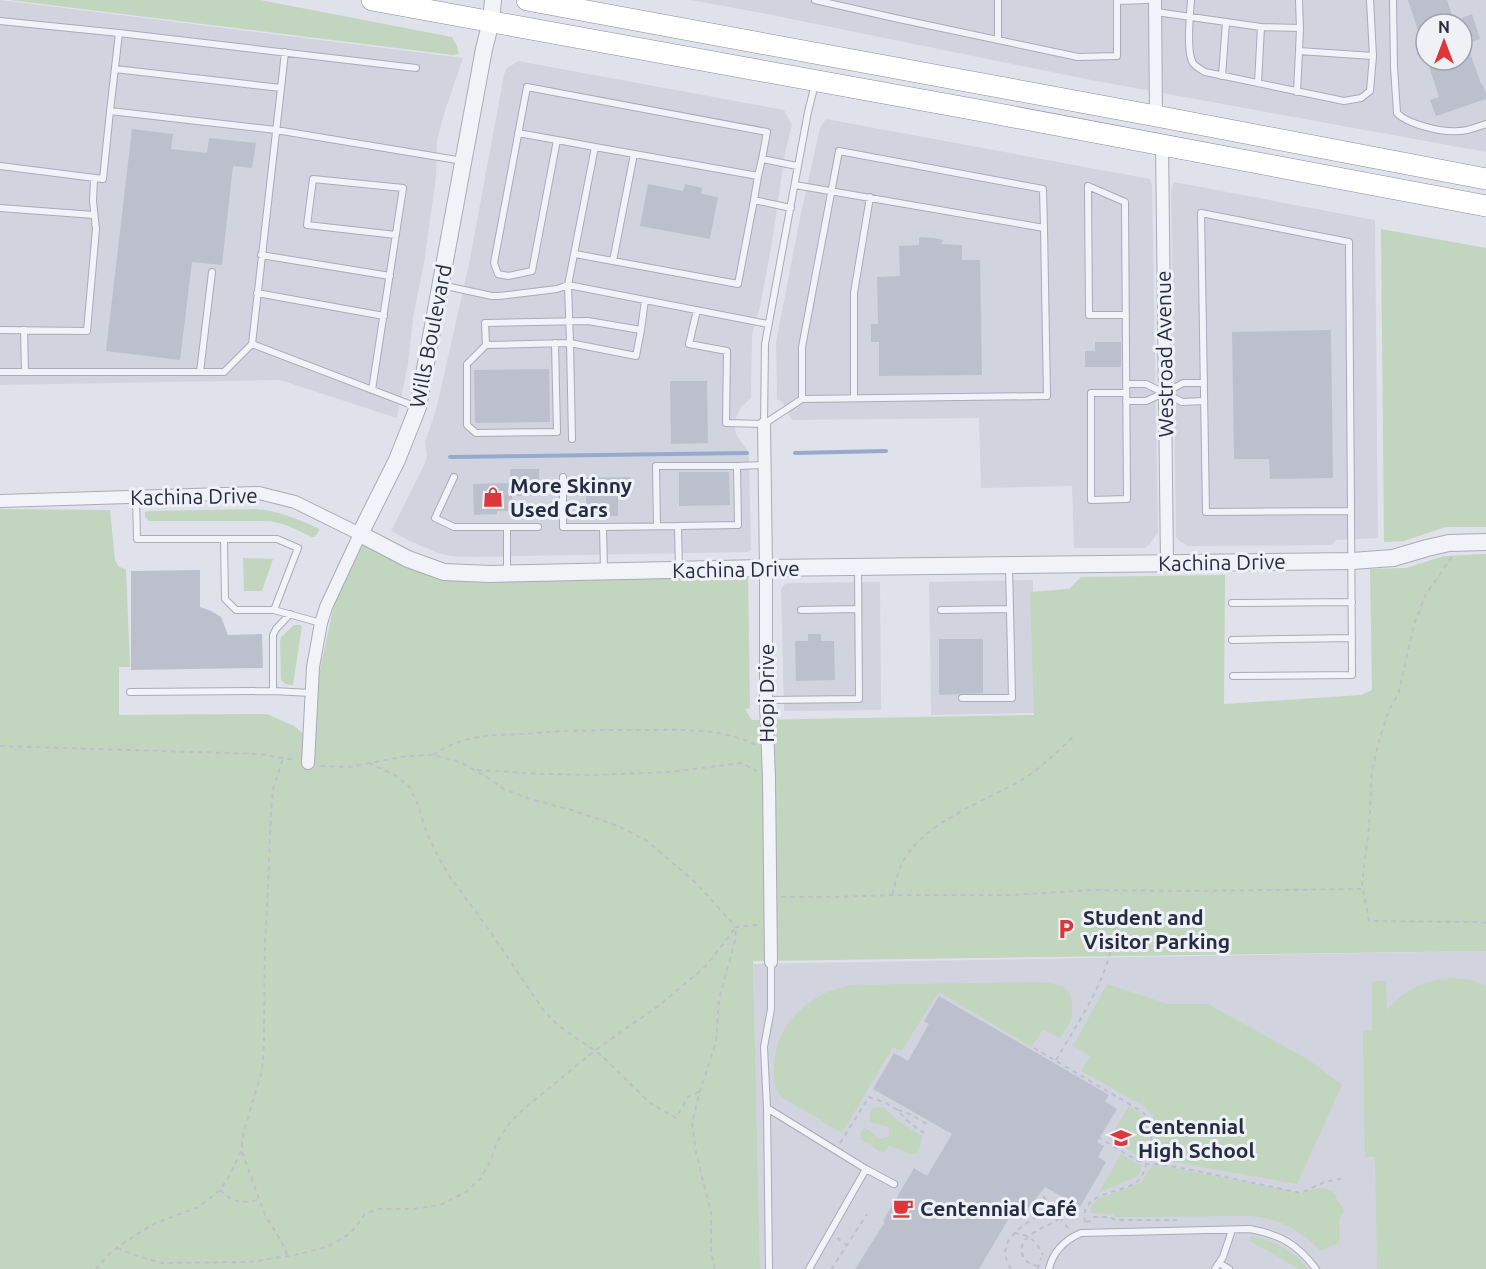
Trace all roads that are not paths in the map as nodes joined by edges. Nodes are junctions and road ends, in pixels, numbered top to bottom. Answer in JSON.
{"nodes":[{"id":1,"x":372,"y":0,"type":"edge"},
{"id":2,"x":493,"y":0,"type":"edge"},
{"id":3,"x":527,"y":0,"type":"edge"},
{"id":4,"x":815,"y":0,"type":"edge"},
{"id":5,"x":998,"y":0,"type":"edge"},
{"id":6,"x":1117,"y":0,"type":"edge"},
{"id":7,"x":1147,"y":0,"type":"edge"},
{"id":8,"x":1191,"y":0,"type":"edge"},
{"id":9,"x":1299,"y":0,"type":"edge"},
{"id":10,"x":1370,"y":0,"type":"edge"},
{"id":11,"x":1393,"y":0,"type":"edge"},
{"id":12,"x":1156,"y":6,"type":"edge"},
{"id":13,"x":1190,"y":18,"type":"junction"},
{"id":14,"x":0,"y":21,"type":"edge"},
{"id":15,"x":491,"y":21,"type":"junction"},
{"id":16,"x":1226,"y":22,"type":"junction"},
{"id":17,"x":1261,"y":27,"type":"junction"},
{"id":18,"x":1300,"y":28,"type":"junction"},
{"id":19,"x":119,"y":33,"type":"junction"},
{"id":20,"x":998,"y":40,"type":"junction"},
{"id":21,"x":1299,"y":51,"type":"junction"},
{"id":22,"x":285,"y":52,"type":"junction"},
{"id":23,"x":1373,"y":56,"type":"junction"},
{"id":24,"x":416,"y":68,"type":"dead end"},
{"id":25,"x":115,"y":69,"type":"junction"},
{"id":26,"x":1222,"y":76,"type":"junction"},
{"id":27,"x":816,"y":80,"type":"junction"},
{"id":28,"x":1258,"y":83,"type":"junction"},
{"id":29,"x":281,"y":88,"type":"junction"},
{"id":30,"x":1297,"y":92,"type":"junction"},
{"id":31,"x":110,"y":111,"type":"junction"},
{"id":32,"x":1156,"y":117,"type":"junction"},
{"id":33,"x":1486,"y":124,"type":"edge"},
{"id":34,"x":276,"y":130,"type":"junction"},
{"id":35,"x":518,"y":133,"type":"junction"},
{"id":36,"x":557,"y":140,"type":"junction"},
{"id":37,"x":1162,"y":144,"type":"junction"},
{"id":38,"x":595,"y":147,"type":"junction"},
{"id":39,"x":634,"y":153,"type":"junction"},
{"id":40,"x":762,"y":159,"type":"junction"},
{"id":41,"x":464,"y":161,"type":"junction"},
{"id":42,"x":0,"y":166,"type":"edge"},
{"id":43,"x":798,"y":166,"type":"junction"},
{"id":44,"x":758,"y":176,"type":"junction"},
{"id":45,"x":94,"y":178,"type":"junction"},
{"id":46,"x":1486,"y":180,"type":"edge"},
{"id":47,"x":795,"y":185,"type":"junction"},
{"id":48,"x":832,"y":191,"type":"junction"},
{"id":49,"x":870,"y":197,"type":"junction"},
{"id":50,"x":754,"y":200,"type":"junction"},
{"id":51,"x":1486,"y":206,"type":"edge"},
{"id":52,"x":0,"y":208,"type":"edge"},
{"id":53,"x":791,"y":208,"type":"junction"},
{"id":54,"x":94,"y":215,"type":"junction"},
{"id":55,"x":1044,"y":228,"type":"junction"},
{"id":56,"x":396,"y":235,"type":"junction"},
{"id":57,"x":575,"y":254,"type":"junction"},
{"id":58,"x":261,"y":255,"type":"junction"},
{"id":59,"x":613,"y":261,"type":"junction"},
{"id":60,"x":212,"y":272,"type":"dead end"},
{"id":61,"x":390,"y":276,"type":"junction"},
{"id":62,"x":441,"y":285,"type":"junction"},
{"id":63,"x":568,"y":285,"type":"junction"},
{"id":64,"x":257,"y":293,"type":"junction"},
{"id":65,"x":645,"y":300,"type":"junction"},
{"id":66,"x":697,"y":310,"type":"junction"},
{"id":67,"x":1126,"y":315,"type":"junction"},
{"id":68,"x":384,"y":316,"type":"junction"},
{"id":69,"x":569,"y":320,"type":"junction"},
{"id":70,"x":768,"y":324,"type":"junction"},
{"id":71,"x":0,"y":330,"type":"edge"},
{"id":72,"x":24,"y":330,"type":"junction"},
{"id":73,"x":641,"y":330,"type":"junction"},
{"id":74,"x":555,"y":343,"type":"junction"},
{"id":75,"x":570,"y":343,"type":"junction"},
{"id":76,"x":252,"y":344,"type":"junction"},
{"id":77,"x":486,"y":345,"type":"junction"},
{"id":78,"x":0,"y":372,"type":"edge"},
{"id":79,"x":26,"y":372,"type":"junction"},
{"id":80,"x":200,"y":372,"type":"junction"},
{"id":81,"x":1204,"y":383,"type":"junction"},
{"id":82,"x":1126,"y":384,"type":"junction"},
{"id":83,"x":372,"y":390,"type":"junction"},
{"id":84,"x":1126,"y":393,"type":"junction"},
{"id":85,"x":1164,"y":393,"type":"junction"},
{"id":86,"x":854,"y":398,"type":"junction"},
{"id":87,"x":802,"y":399,"type":"junction"},
{"id":88,"x":1126,"y":401,"type":"junction"},
{"id":89,"x":1204,"y":401,"type":"junction"},
{"id":90,"x":418,"y":407,"type":"junction"},
{"id":91,"x":764,"y":424,"type":"junction"},
{"id":92,"x":572,"y":439,"type":"dead end"},
{"id":93,"x":764,"y":465,"type":"junction"},
{"id":94,"x":737,"y":466,"type":"junction"},
{"id":95,"x":454,"y":477,"type":"dead end"},
{"id":96,"x":563,"y":477,"type":"dead end"},
{"id":97,"x":136,"y":496,"type":"junction"},
{"id":98,"x":0,"y":501,"type":"edge"},
{"id":99,"x":1351,"y":511,"type":"junction"},
{"id":100,"x":538,"y":526,"type":"dead end"},
{"id":101,"x":657,"y":526,"type":"junction"},
{"id":102,"x":678,"y":526,"type":"junction"},
{"id":103,"x":507,"y":527,"type":"junction"},
{"id":104,"x":603,"y":527,"type":"junction"},
{"id":105,"x":360,"y":534,"type":"junction"},
{"id":106,"x":224,"y":539,"type":"junction"},
{"id":107,"x":1486,"y":542,"type":"edge"},
{"id":108,"x":1352,"y":561,"type":"junction"},
{"id":109,"x":1167,"y":563,"type":"junction"},
{"id":110,"x":1009,"y":565,"type":"junction"},
{"id":111,"x":858,"y":567,"type":"junction"},
{"id":112,"x":766,"y":568,"type":"junction"},
{"id":113,"x":679,"y":570,"type":"junction"},
{"id":114,"x":604,"y":571,"type":"junction"},
{"id":115,"x":507,"y":574,"type":"junction"},
{"id":116,"x":1352,"y":602,"type":"junction"},
{"id":117,"x":1232,"y":603,"type":"dead end"},
{"id":118,"x":858,"y":609,"type":"junction"},
{"id":119,"x":1010,"y":609,"type":"junction"},
{"id":120,"x":274,"y":610,"type":"junction"},
{"id":121,"x":801,"y":610,"type":"dead end"},
{"id":122,"x":941,"y":610,"type":"dead end"},
{"id":123,"x":290,"y":614,"type":"junction"},
{"id":124,"x":321,"y":623,"type":"junction"},
{"id":125,"x":1352,"y":638,"type":"junction"},
{"id":126,"x":1232,"y":640,"type":"dead end"},
{"id":127,"x":1233,"y":676,"type":"dead end"},
{"id":128,"x":273,"y":691,"type":"junction"},
{"id":129,"x":130,"y":692,"type":"dead end"},
{"id":130,"x":311,"y":693,"type":"junction"},
{"id":131,"x":962,"y":698,"type":"dead end"},
{"id":132,"x":766,"y":700,"type":"junction"},
{"id":133,"x":308,"y":763,"type":"road end"},
{"id":134,"x":771,"y":962,"type":"joint"},
{"id":135,"x":767,"y":1108,"type":"junction"},
{"id":136,"x":866,"y":1168,"type":"junction"},
{"id":137,"x":894,"y":1184,"type":"dead end"},
{"id":138,"x":1232,"y":1230,"type":"junction"},
{"id":139,"x":1217,"y":1266,"type":"edge"},
{"id":140,"x":769,"y":1269,"type":"edge"},
{"id":141,"x":809,"y":1269,"type":"edge"},
{"id":142,"x":1049,"y":1269,"type":"edge"},
{"id":143,"x":1229,"y":1269,"type":"edge"},
{"id":144,"x":1316,"y":1269,"type":"edge"}],
"edges":[{"from":1,"to":15,"type":"highway"},
{"from":2,"to":15,"type":"street","name":"Wills Boulevard"},
{"from":3,"to":32,"type":"highway"},
{"from":4,"to":20,"type":"lane"},
{"from":5,"to":20,"type":"lane"},
{"from":6,"to":7,"type":"lane"},
{"from":6,"to":20,"type":"lane"},
{"from":8,"to":13,"type":"lane"},
{"from":9,"to":18,"type":"lane"},
{"from":10,"to":23,"type":"lane"},
{"from":11,"to":33,"type":"lane"},
{"from":12,"to":13,"type":"lane"},
{"from":12,"to":32,"type":"street"},
{"from":13,"to":16,"type":"lane"},
{"from":13,"to":26,"type":"lane"},
{"from":14,"to":19,"type":"lane"},
{"from":15,"to":27,"type":"highway"},
{"from":15,"to":41,"type":"street","name":"Wills Boulevard"},
{"from":16,"to":17,"type":"lane"},
{"from":16,"to":26,"type":"lane"},
{"from":17,"to":18,"type":"lane"},
{"from":17,"to":28,"type":"lane"},
{"from":18,"to":21,"type":"lane"},
{"from":19,"to":22,"type":"lane"},
{"from":19,"to":25,"type":"lane"},
{"from":21,"to":23,"type":"lane"},
{"from":21,"to":30,"type":"lane"},
{"from":22,"to":24,"type":"lane"},
{"from":22,"to":29,"type":"lane"},
{"from":23,"to":30,"type":"lane"},
{"from":25,"to":29,"type":"lane"},
{"from":25,"to":31,"type":"lane"},
{"from":26,"to":28,"type":"lane"},
{"from":27,"to":37,"type":"highway"},
{"from":27,"to":43,"type":"lane"},
{"from":28,"to":30,"type":"lane"},
{"from":29,"to":34,"type":"lane"},
{"from":31,"to":34,"type":"lane"},
{"from":31,"to":45,"type":"lane"},
{"from":32,"to":46,"type":"highway"},
{"from":34,"to":41,"type":"lane"},
{"from":34,"to":58,"type":"lane"},
{"from":35,"to":36,"type":"lane"},
{"from":35,"to":36,"type":"lane"},
{"from":35,"to":40,"type":"lane"},
{"from":36,"to":38,"type":"lane"},
{"from":37,"to":51,"type":"highway"},
{"from":37,"to":85,"type":"street","name":"Westroad Avenue"},
{"from":38,"to":39,"type":"lane"},
{"from":38,"to":57,"type":"lane"},
{"from":39,"to":44,"type":"lane"},
{"from":39,"to":59,"type":"lane"},
{"from":40,"to":43,"type":"lane"},
{"from":40,"to":44,"type":"lane"},
{"from":41,"to":62,"type":"street","name":"Wills Boulevard"},
{"from":42,"to":45,"type":"lane"},
{"from":43,"to":47,"type":"lane"},
{"from":44,"to":50,"type":"lane"},
{"from":45,"to":54,"type":"lane"},
{"from":47,"to":48,"type":"lane"},
{"from":47,"to":53,"type":"lane"},
{"from":48,"to":49,"type":"lane"},
{"from":48,"to":55,"type":"lane"},
{"from":48,"to":87,"type":"lane"},
{"from":49,"to":55,"type":"lane"},
{"from":49,"to":86,"type":"lane"},
{"from":50,"to":53,"type":"lane"},
{"from":50,"to":59,"type":"lane"},
{"from":52,"to":54,"type":"lane"},
{"from":53,"to":70,"type":"lane"},
{"from":54,"to":72,"type":"lane"},
{"from":55,"to":86,"type":"lane"},
{"from":56,"to":56,"type":"lane"},
{"from":56,"to":61,"type":"lane"},
{"from":57,"to":59,"type":"lane"},
{"from":57,"to":63,"type":"lane"},
{"from":58,"to":61,"type":"lane"},
{"from":58,"to":64,"type":"lane"},
{"from":60,"to":80,"type":"lane"},
{"from":61,"to":68,"type":"lane"},
{"from":62,"to":63,"type":"lane"},
{"from":62,"to":90,"type":"street","name":"Wills Boulevard"},
{"from":63,"to":65,"type":"lane"},
{"from":63,"to":69,"type":"lane"},
{"from":64,"to":68,"type":"lane"},
{"from":64,"to":76,"type":"lane"},
{"from":65,"to":66,"type":"lane"},
{"from":65,"to":73,"type":"lane"},
{"from":66,"to":70,"type":"lane"},
{"from":66,"to":91,"type":"lane"},
{"from":67,"to":67,"type":"lane"},
{"from":67,"to":82,"type":"lane"},
{"from":68,"to":83,"type":"lane"},
{"from":69,"to":73,"type":"lane"},
{"from":69,"to":75,"type":"lane"},
{"from":69,"to":77,"type":"lane"},
{"from":70,"to":91,"type":"lane"},
{"from":71,"to":72,"type":"lane"},
{"from":72,"to":79,"type":"lane"},
{"from":73,"to":75,"type":"lane"},
{"from":74,"to":75,"type":"lane"},
{"from":74,"to":77,"type":"lane"},
{"from":74,"to":77,"type":"lane"},
{"from":75,"to":92,"type":"lane"},
{"from":76,"to":80,"type":"lane"},
{"from":76,"to":83,"type":"lane"},
{"from":78,"to":79,"type":"lane"},
{"from":79,"to":80,"type":"lane"},
{"from":81,"to":85,"type":"lane"},
{"from":81,"to":89,"type":"lane"},
{"from":81,"to":99,"type":"lane"},
{"from":82,"to":84,"type":"lane"},
{"from":82,"to":85,"type":"lane"},
{"from":83,"to":90,"type":"lane"},
{"from":84,"to":88,"type":"lane"},
{"from":84,"to":88,"type":"lane"},
{"from":85,"to":88,"type":"lane"},
{"from":85,"to":89,"type":"lane"},
{"from":85,"to":109,"type":"street","name":"Westroad Avenue"},
{"from":86,"to":87,"type":"lane"},
{"from":87,"to":91,"type":"lane"},
{"from":89,"to":99,"type":"lane"},
{"from":90,"to":105,"type":"street","name":"Wills Boulevard"},
{"from":91,"to":93,"type":"street","name":"Hopi Drive"},
{"from":93,"to":94,"type":"lane"},
{"from":93,"to":112,"type":"street","name":"Hopi Drive"},
{"from":94,"to":101,"type":"lane"},
{"from":94,"to":102,"type":"lane"},
{"from":95,"to":103,"type":"lane"},
{"from":96,"to":104,"type":"lane"},
{"from":97,"to":98,"type":"street","name":"Kachina Drive"},
{"from":97,"to":105,"type":"street","name":"Kachina Drive"},
{"from":97,"to":106,"type":"lane"},
{"from":99,"to":108,"type":"lane"},
{"from":100,"to":103,"type":"lane"},
{"from":101,"to":102,"type":"lane"},
{"from":101,"to":104,"type":"lane"},
{"from":102,"to":113,"type":"lane"},
{"from":103,"to":115,"type":"lane"},
{"from":104,"to":114,"type":"lane"},
{"from":105,"to":115,"type":"street","name":"Kachina Drive"},
{"from":105,"to":124,"type":"street","name":"Wills Boulevard"},
{"from":106,"to":120,"type":"lane"},
{"from":106,"to":120,"type":"lane"},
{"from":107,"to":108,"type":"street","name":"Kachina Drive"},
{"from":108,"to":109,"type":"street","name":"Kachina Drive"},
{"from":108,"to":116,"type":"lane"},
{"from":109,"to":110,"type":"street","name":"Kachina Drive"},
{"from":110,"to":111,"type":"street","name":"Kachina Drive"},
{"from":110,"to":119,"type":"lane"},
{"from":111,"to":112,"type":"street","name":"Kachina Drive"},
{"from":111,"to":118,"type":"lane"},
{"from":112,"to":113,"type":"street","name":"Kachina Drive"},
{"from":112,"to":132,"type":"street","name":"Hopi Drive"},
{"from":113,"to":114,"type":"street","name":"Kachina Drive"},
{"from":114,"to":115,"type":"street","name":"Kachina Drive"},
{"from":116,"to":117,"type":"lane"},
{"from":116,"to":125,"type":"lane"},
{"from":118,"to":121,"type":"lane"},
{"from":118,"to":132,"type":"lane"},
{"from":119,"to":122,"type":"lane"},
{"from":119,"to":131,"type":"lane"},
{"from":120,"to":123,"type":"lane"},
{"from":123,"to":124,"type":"lane"},
{"from":123,"to":128,"type":"lane"},
{"from":124,"to":130,"type":"street","name":"Wills Boulevard"},
{"from":125,"to":126,"type":"lane"},
{"from":125,"to":127,"type":"lane"},
{"from":128,"to":129,"type":"lane"},
{"from":128,"to":130,"type":"lane"},
{"from":130,"to":133,"type":"street","name":"Wills Boulevard"},
{"from":132,"to":134,"type":"street","name":"Hopi Drive"},
{"from":134,"to":135,"type":"lane"},
{"from":135,"to":136,"type":"lane"},
{"from":135,"to":140,"type":"lane"},
{"from":136,"to":137,"type":"lane"},
{"from":136,"to":141,"type":"lane"},
{"from":138,"to":139,"type":"lane"},
{"from":138,"to":142,"type":"lane"},
{"from":138,"to":144,"type":"lane"},
{"from":139,"to":143,"type":"lane"}]}
